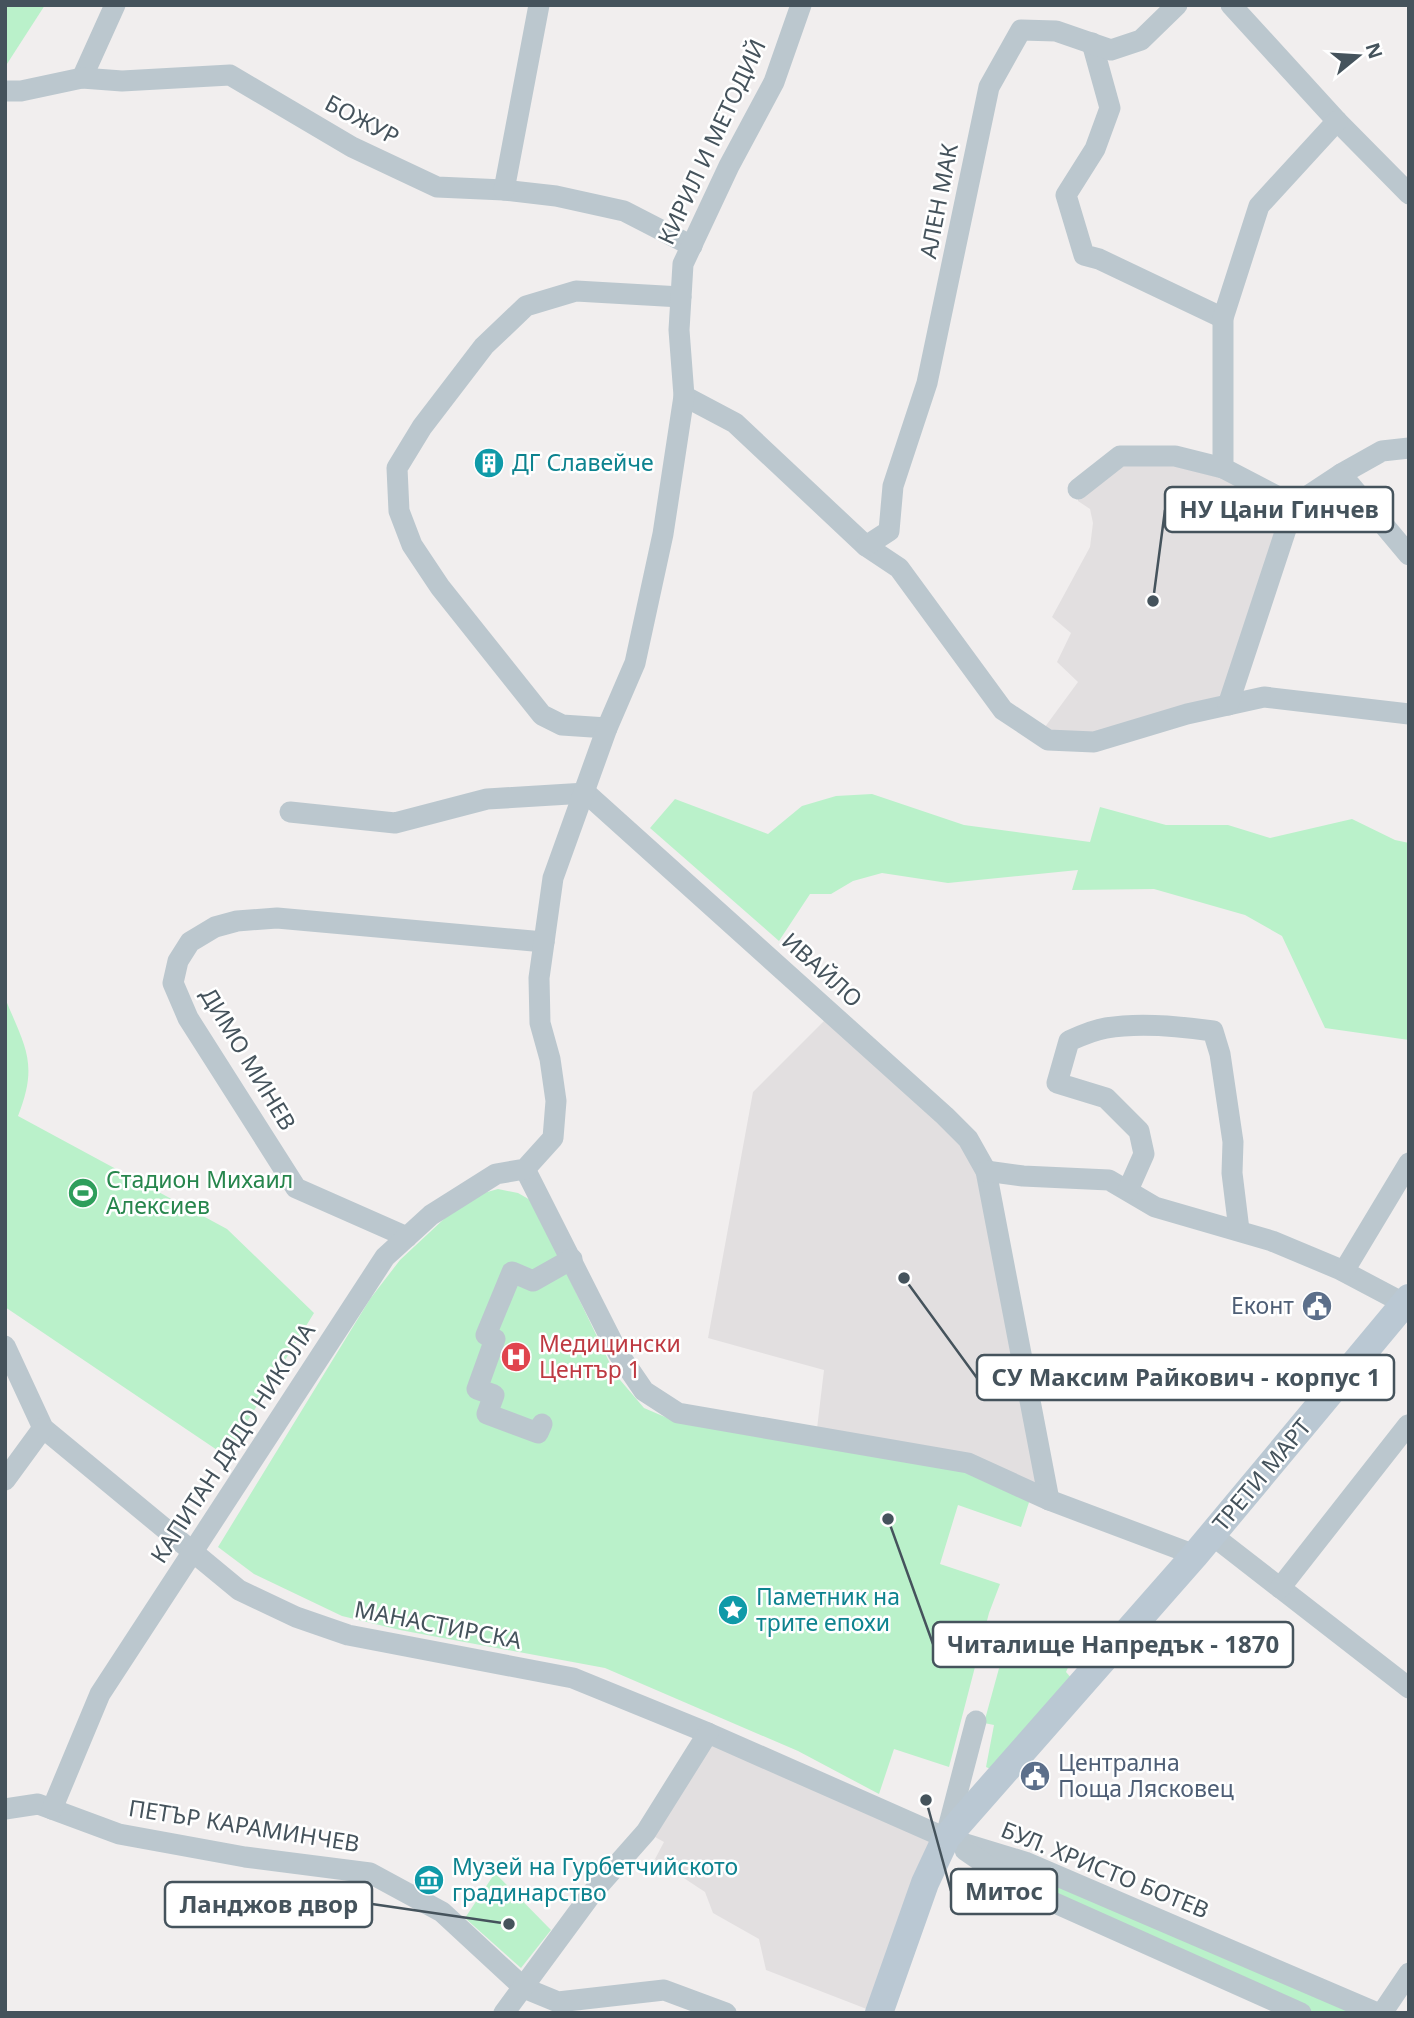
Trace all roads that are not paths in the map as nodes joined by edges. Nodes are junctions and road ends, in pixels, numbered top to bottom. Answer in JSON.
{"nodes":[{"id":1,"x":115,"y":5,"type":"edge"},
{"id":2,"x":539,"y":5,"type":"edge"},
{"id":3,"x":801,"y":5,"type":"edge"},
{"id":4,"x":1177,"y":5,"type":"edge"},
{"id":5,"x":1231,"y":5,"type":"edge"},
{"id":6,"x":1092,"y":43,"type":"junction"},
{"id":7,"x":82,"y":78,"type":"junction"},
{"id":8,"x":5,"y":91,"type":"edge"},
{"id":9,"x":1337,"y":121,"type":"junction"},
{"id":10,"x":504,"y":190,"type":"junction"},
{"id":11,"x":1409,"y":194,"type":"edge"},
{"id":12,"x":692,"y":246,"type":"junction"},
{"id":13,"x":681,"y":297,"type":"junction"},
{"id":14,"x":1223,"y":318,"type":"junction"},
{"id":15,"x":684,"y":396,"type":"junction"},
{"id":16,"x":1409,"y":448,"type":"edge"},
{"id":17,"x":1223,"y":468,"type":"junction"},
{"id":18,"x":1340,"y":474,"type":"junction"},
{"id":19,"x":1078,"y":489,"type":"dead end"},
{"id":20,"x":1294,"y":505,"type":"junction"},
{"id":21,"x":866,"y":545,"type":"junction"},
{"id":22,"x":1409,"y":555,"type":"edge"},
{"id":23,"x":1228,"y":705,"type":"junction"},
{"id":24,"x":1409,"y":714,"type":"edge"},
{"id":25,"x":607,"y":728,"type":"junction"},
{"id":26,"x":586,"y":793,"type":"junction"},
{"id":27,"x":290,"y":812,"type":"dead end"},
{"id":28,"x":544,"y":942,"type":"junction"},
{"id":29,"x":1409,"y":1163,"type":"edge"},
{"id":30,"x":525,"y":1169,"type":"junction"},
{"id":31,"x":986,"y":1171,"type":"junction"},
{"id":32,"x":1128,"y":1190,"type":"junction"},
{"id":33,"x":1239,"y":1230,"type":"junction"},
{"id":34,"x":407,"y":1237,"type":"junction"},
{"id":35,"x":572,"y":1259,"type":"junction"},
{"id":36,"x":1344,"y":1271,"type":"junction"},
{"id":37,"x":1407,"y":1302,"type":"edge"},
{"id":38,"x":8,"y":1357,"type":"edge"},
{"id":39,"x":542,"y":1424,"type":"dead end"},
{"id":40,"x":1408,"y":1424,"type":"edge"},
{"id":41,"x":43,"y":1428,"type":"junction"},
{"id":42,"x":5,"y":1480,"type":"edge"},
{"id":43,"x":1049,"y":1500,"type":"junction"},
{"id":44,"x":1203,"y":1545,"type":"junction"},
{"id":45,"x":193,"y":1553,"type":"junction"},
{"id":46,"x":1279,"y":1588,"type":"junction"},
{"id":47,"x":1409,"y":1688,"type":"edge"},
{"id":48,"x":976,"y":1721,"type":"dead end"},
{"id":49,"x":708,"y":1734,"type":"junction"},
{"id":50,"x":5,"y":1809,"type":"edge"},
{"id":51,"x":52,"y":1809,"type":"junction"},
{"id":52,"x":946,"y":1838,"type":"junction"},
{"id":53,"x":1409,"y":1973,"type":"edge"},
{"id":54,"x":524,"y":1989,"type":"junction"},
{"id":55,"x":504,"y":2013,"type":"edge"},
{"id":56,"x":726,"y":2013,"type":"edge"},
{"id":57,"x":879,"y":2013,"type":"edge"},
{"id":58,"x":1301,"y":2013,"type":"edge"},
{"id":59,"x":1380,"y":2013,"type":"edge"}],
"edges":[{"from":1,"to":7,"type":"street"},
{"from":2,"to":10,"type":"street"},
{"from":3,"to":12,"type":"street","name":"КИРИЛ И МЕТОДИЙ"},
{"from":4,"to":6,"type":"street","name":"АЛЕН МАК"},
{"from":5,"to":9,"type":"street"},
{"from":6,"to":14,"type":"street"},
{"from":6,"to":21,"type":"street","name":"АЛЕН МАК"},
{"from":7,"to":8,"type":"street","name":"БОЖУР"},
{"from":7,"to":10,"type":"street","name":"БОЖУР"},
{"from":9,"to":11,"type":"street"},
{"from":9,"to":14,"type":"street"},
{"from":10,"to":12,"type":"street","name":"БОЖУР"},
{"from":12,"to":13,"type":"street","name":"КИРИЛ И МЕТОДИЙ"},
{"from":13,"to":15,"type":"street","name":"КИРИЛ И МЕТОДИЙ"},
{"from":13,"to":25,"type":"street"},
{"from":14,"to":17,"type":"street"},
{"from":15,"to":21,"type":"street"},
{"from":15,"to":25,"type":"street","name":"КИРИЛ И МЕТОДИЙ"},
{"from":16,"to":18,"type":"street"},
{"from":17,"to":19,"type":"street"},
{"from":17,"to":20,"type":"street"},
{"from":18,"to":20,"type":"street"},
{"from":18,"to":22,"type":"street"},
{"from":20,"to":23,"type":"street"},
{"from":21,"to":23,"type":"street"},
{"from":23,"to":24,"type":"street"},
{"from":25,"to":26,"type":"street","name":"КИРИЛ И МЕТОДИЙ"},
{"from":26,"to":27,"type":"street"},
{"from":26,"to":28,"type":"street"},
{"from":26,"to":31,"type":"street","name":"ИВАЙЛО"},
{"from":28,"to":30,"type":"street"},
{"from":28,"to":34,"type":"street","name":"ДИМО МИНЕВ"},
{"from":29,"to":36,"type":"street"},
{"from":30,"to":34,"type":"street","name":"КАПИТАН ДЯДО НИКОЛА"},
{"from":30,"to":35,"type":"street"},
{"from":31,"to":32,"type":"street"},
{"from":31,"to":43,"type":"street","name":"ИВАЙЛО"},
{"from":32,"to":33,"type":"street"},
{"from":32,"to":33,"type":"street"},
{"from":33,"to":36,"type":"street"},
{"from":34,"to":45,"type":"street","name":"КАПИТАН ДЯДО НИКОЛА"},
{"from":35,"to":39,"type":"street"},
{"from":35,"to":43,"type":"street"},
{"from":36,"to":37,"type":"street"},
{"from":37,"to":44,"type":"street","name":"ТРЕТИ МАРТ"},
{"from":38,"to":41,"type":"street","name":"МАНАСТИРСКА"},
{"from":40,"to":46,"type":"street"},
{"from":41,"to":42,"type":"street"},
{"from":41,"to":45,"type":"street","name":"МАНАСТИРСКА"},
{"from":43,"to":44,"type":"street"},
{"from":44,"to":46,"type":"street"},
{"from":44,"to":52,"type":"street","name":"ТРЕТИ МАРТ"},
{"from":45,"to":49,"type":"street","name":"МАНАСТИРСКА"},
{"from":45,"to":51,"type":"street","name":"КАПИТАН ДЯДО НИКОЛА"},
{"from":46,"to":47,"type":"street"},
{"from":48,"to":52,"type":"street"},
{"from":49,"to":52,"type":"street","name":"МАНАСТИРСКА"},
{"from":49,"to":54,"type":"street"},
{"from":50,"to":51,"type":"street","name":"ПЕТЪР КАРАМИНЧЕВ"},
{"from":51,"to":54,"type":"street","name":"ПЕТЪР КАРАМИНЧЕВ"},
{"from":52,"to":57,"type":"street","name":"ТРЕТИ МАРТ"},
{"from":52,"to":58,"type":"street","name":"БУЛ. ХРИСТО БОТЕВ"},
{"from":52,"to":59,"type":"street","name":"БУЛ. ХРИСТО БОТЕВ"},
{"from":53,"to":59,"type":"street"},
{"from":54,"to":55,"type":"street"},
{"from":54,"to":56,"type":"street","name":"ПЕТЪР КАРАМИНЧЕВ"}]}
